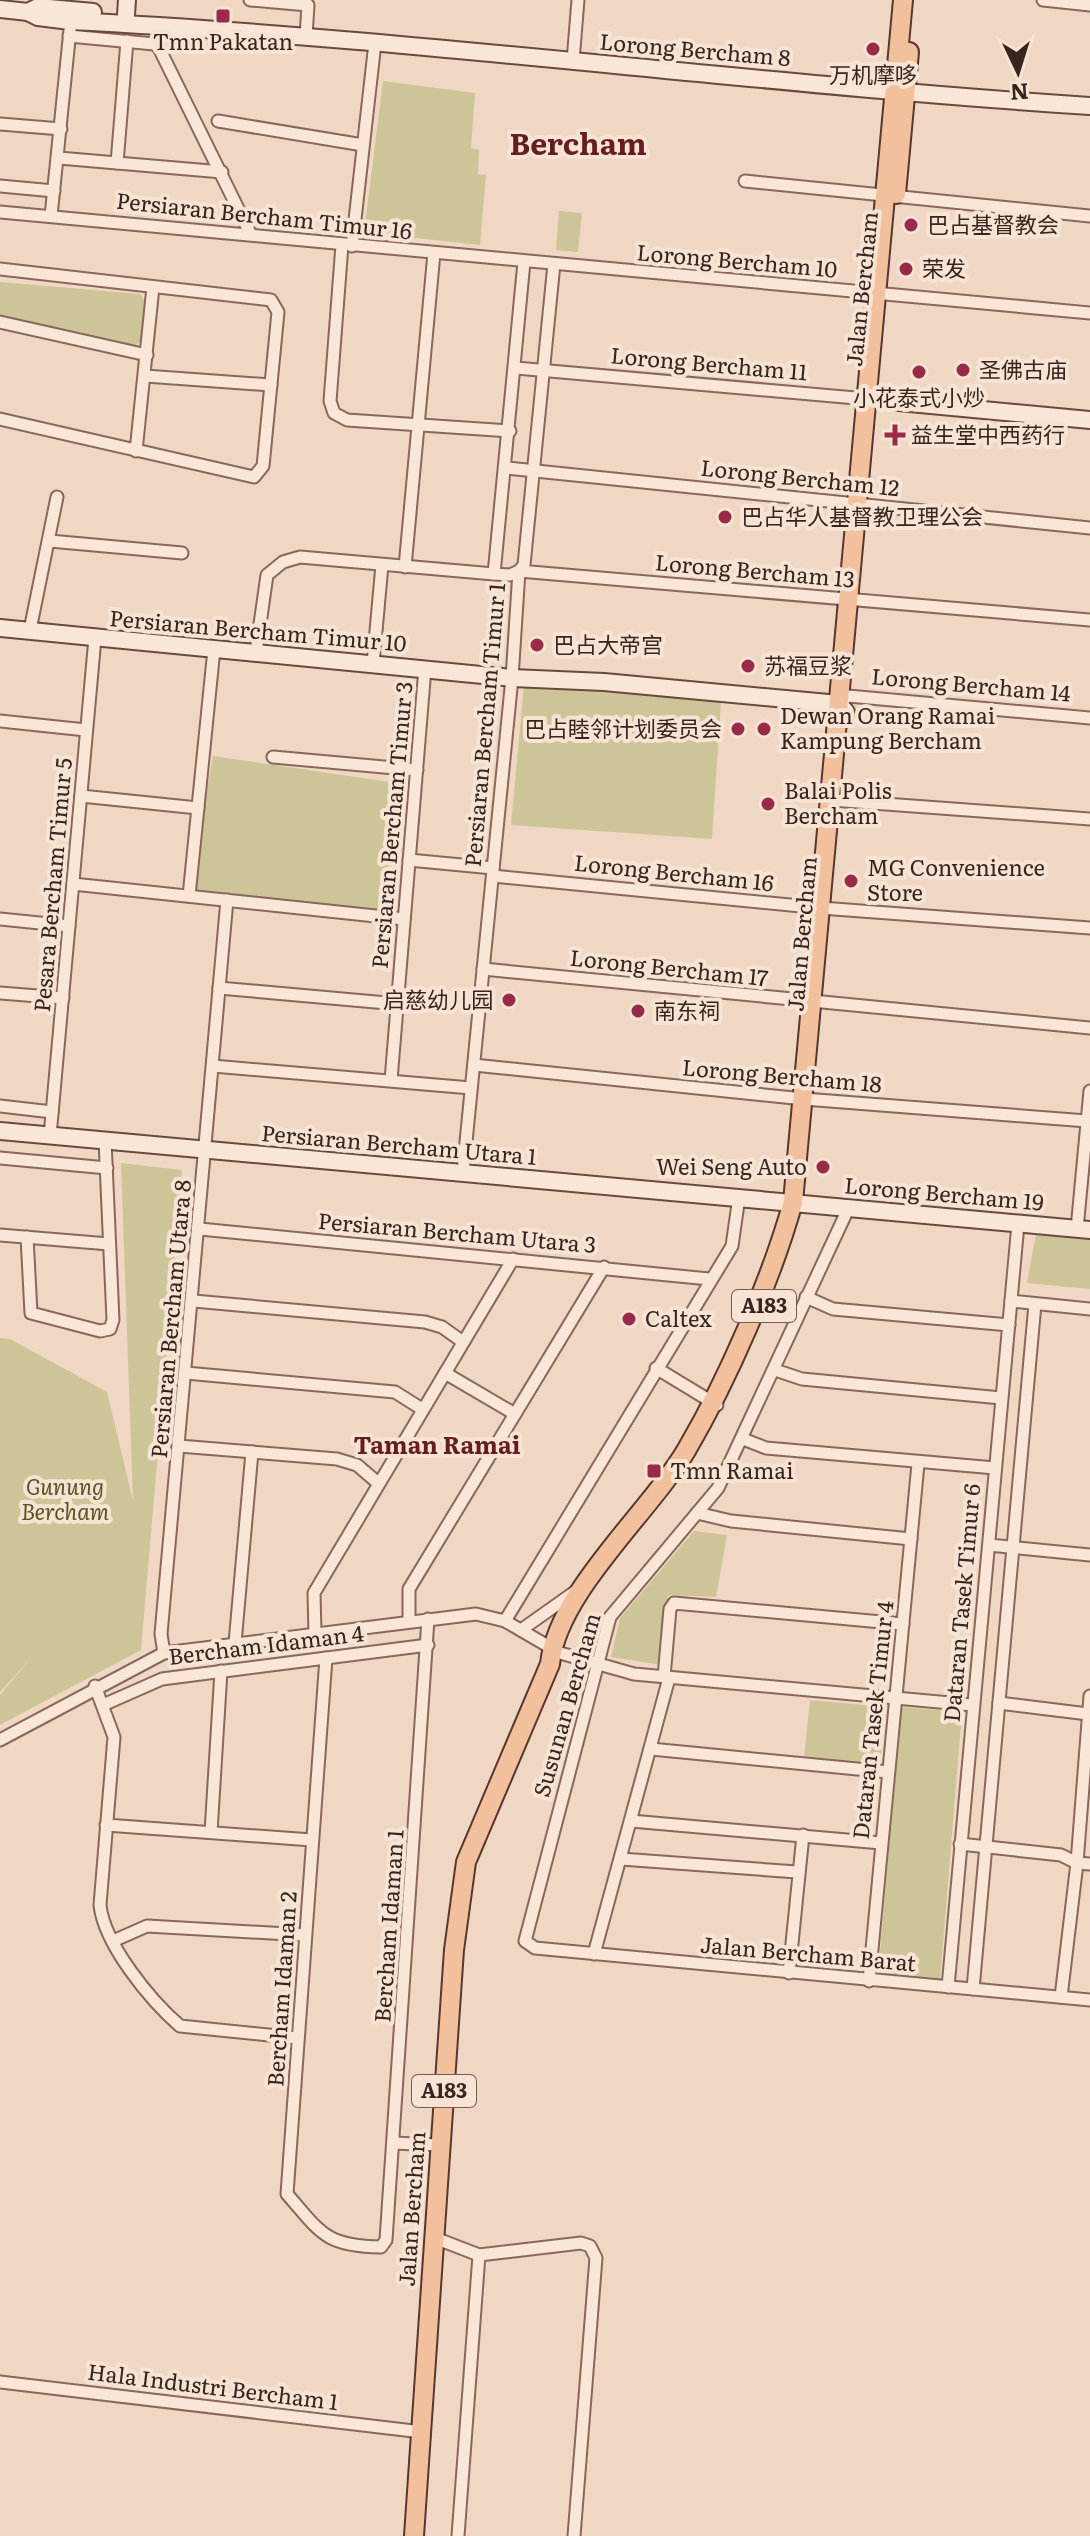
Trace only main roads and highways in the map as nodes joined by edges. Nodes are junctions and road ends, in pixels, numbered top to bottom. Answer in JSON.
{"nodes":[{"id":1,"x":903,"y":0,"type":"edge"},
{"id":2,"x":911,"y":0,"type":"edge"},
{"id":3,"x":900,"y":91,"type":"junction"},
{"id":4,"x":714,"y":1404,"type":"junction"},
{"id":5,"x":554,"y":1655,"type":"junction"},
{"id":6,"x":414,"y":2536,"type":"edge"}],
"edges":[{"from":1,"to":3,"type":"main road","name":"Jalan Bercham","number":"A183"},
{"from":2,"to":3,"type":"main road","name":"Jalan Bercham","number":"A183"},
{"from":3,"to":4,"type":"main road","name":"Jalan Bercham","number":"A183"},
{"from":4,"to":5,"type":"main road","name":"Jalan Bercham","number":"A183"},
{"from":4,"to":5,"type":"main road","name":"Jalan Bercham","number":"A183"},
{"from":5,"to":6,"type":"main road","name":"Jalan Bercham","number":"A183"}]}
